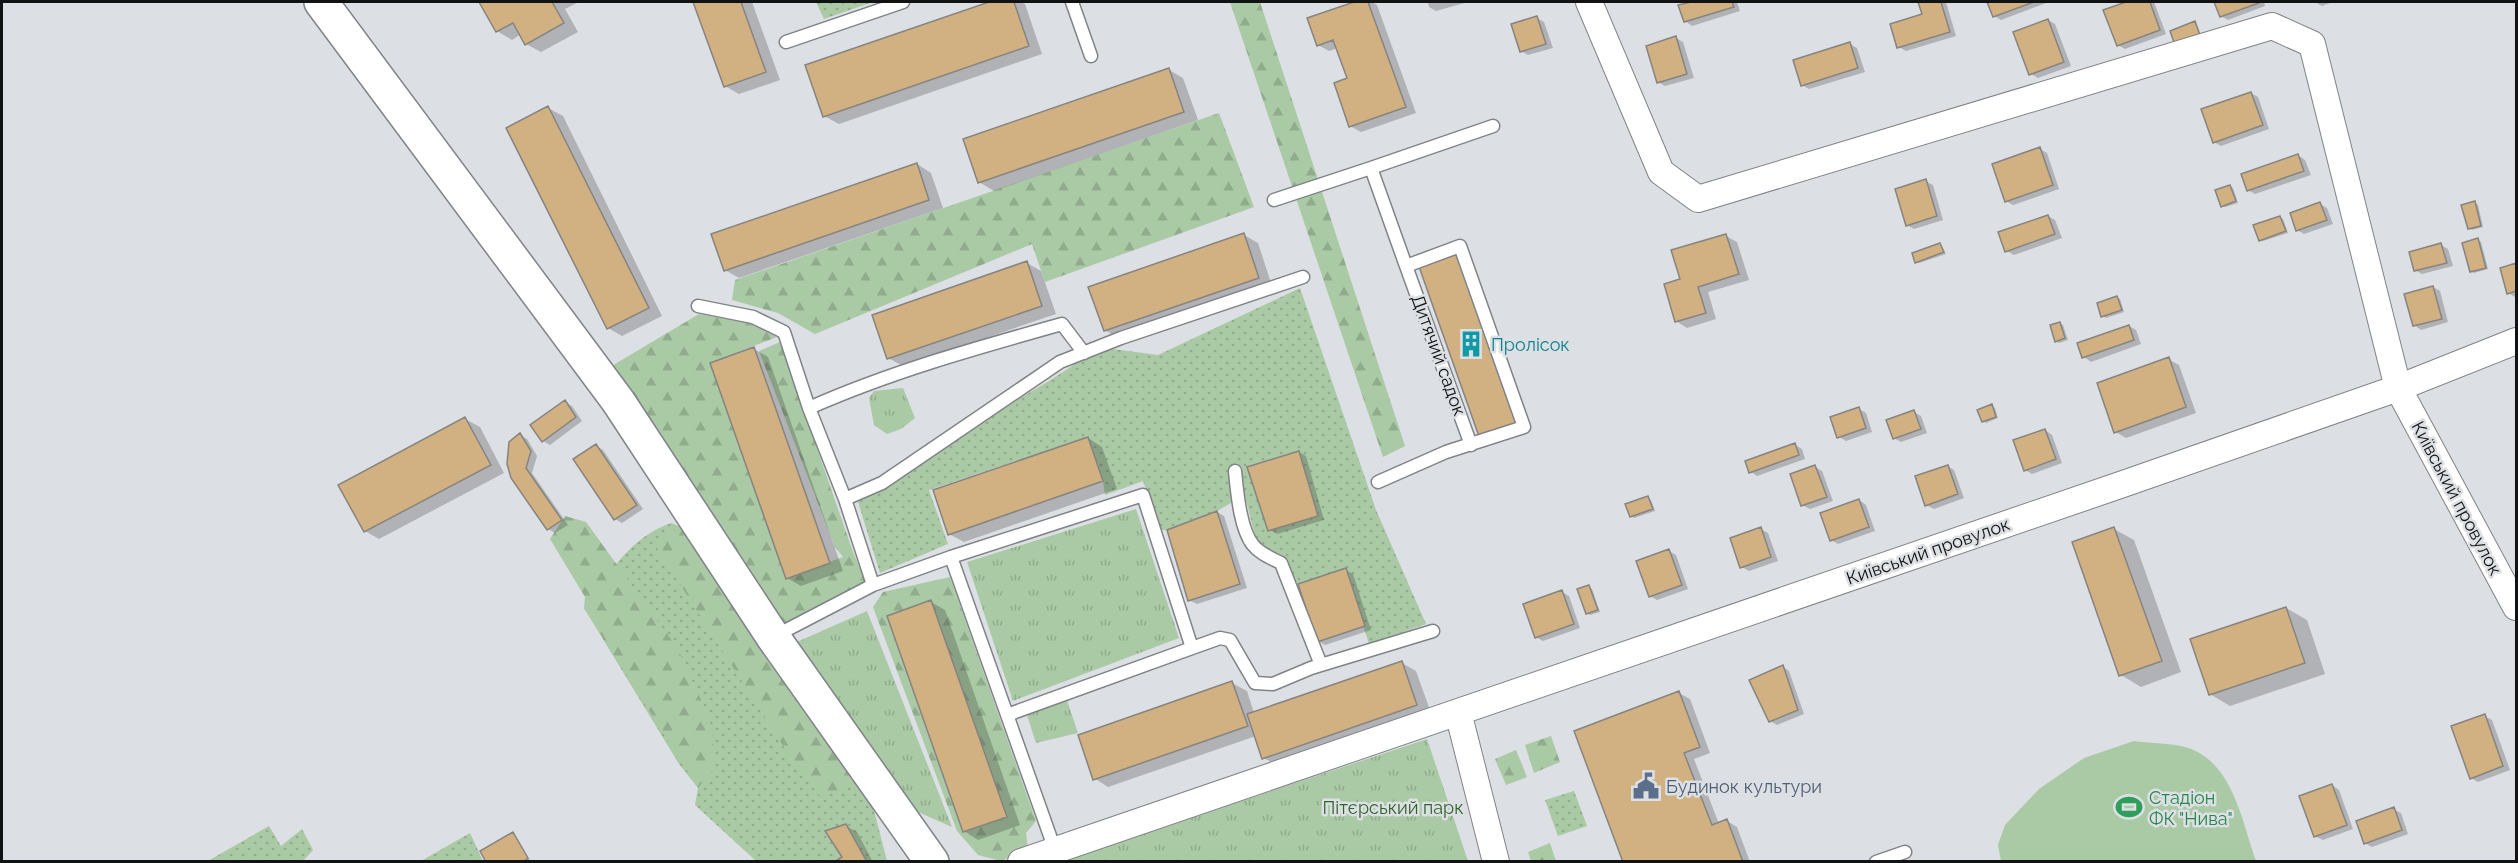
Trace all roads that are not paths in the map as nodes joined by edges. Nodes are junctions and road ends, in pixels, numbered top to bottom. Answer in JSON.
{"nodes":[{"id":1,"x":321,"y":2,"type":"edge"},
{"id":2,"x":903,"y":2,"type":"edge"},
{"id":3,"x":1072,"y":2,"type":"edge"},
{"id":4,"x":1589,"y":2,"type":"edge"},
{"id":5,"x":786,"y":42,"type":"dead end"},
{"id":6,"x":1091,"y":56,"type":"dead end"},
{"id":7,"x":1493,"y":126,"type":"dead end"},
{"id":8,"x":1371,"y":168,"type":"junction"},
{"id":9,"x":1274,"y":200,"type":"dead end"},
{"id":10,"x":1406,"y":266,"type":"junction"},
{"id":11,"x":1303,"y":277,"type":"dead end"},
{"id":12,"x":698,"y":306,"type":"dead end"},
{"id":13,"x":2517,"y":341,"type":"edge"},
{"id":14,"x":1084,"y":353,"type":"junction"},
{"id":15,"x":2398,"y":388,"type":"junction"},
{"id":16,"x":809,"y":408,"type":"junction"},
{"id":17,"x":1471,"y":445,"type":"junction"},
{"id":18,"x":1235,"y":471,"type":"dead end"},
{"id":19,"x":1378,"y":482,"type":"dead end"},
{"id":20,"x":845,"y":498,"type":"junction"},
{"id":21,"x":951,"y":557,"type":"junction"},
{"id":22,"x":873,"y":585,"type":"junction"},
{"id":23,"x":2517,"y":607,"type":"edge"},
{"id":24,"x":1433,"y":630,"type":"dead end"},
{"id":25,"x":773,"y":637,"type":"junction"},
{"id":26,"x":1192,"y":648,"type":"junction"},
{"id":27,"x":1321,"y":665,"type":"junction"},
{"id":28,"x":1458,"y":712,"type":"junction"},
{"id":29,"x":1007,"y":715,"type":"junction"},
{"id":30,"x":1055,"y":850,"type":"junction"},
{"id":31,"x":1905,"y":852,"type":"dead end"},
{"id":32,"x":927,"y":854,"type":"edge"},
{"id":33,"x":1021,"y":861,"type":"edge"},
{"id":34,"x":1496,"y":861,"type":"edge"},
{"id":35,"x":1876,"y":861,"type":"edge"}],
"edges":[{"from":1,"to":25,"type":"street"},
{"from":2,"to":5,"type":"lane"},
{"from":3,"to":6,"type":"lane"},
{"from":4,"to":15,"type":"street"},
{"from":7,"to":8,"type":"lane"},
{"from":8,"to":9,"type":"lane"},
{"from":8,"to":10,"type":"lane","name":"Дитячий садок"},
{"from":10,"to":17,"type":"lane","name":"Дитячий садок"},
{"from":10,"to":17,"type":"lane"},
{"from":11,"to":14,"type":"lane"},
{"from":12,"to":16,"type":"lane"},
{"from":13,"to":15,"type":"street","name":"Київський провулок"},
{"from":14,"to":16,"type":"lane"},
{"from":14,"to":20,"type":"lane"},
{"from":15,"to":23,"type":"street","name":"Київський провулок"},
{"from":15,"to":28,"type":"street","name":"Київський провулок"},
{"from":16,"to":20,"type":"lane"},
{"from":17,"to":19,"type":"lane"},
{"from":18,"to":27,"type":"lane"},
{"from":20,"to":22,"type":"lane"},
{"from":21,"to":22,"type":"lane"},
{"from":21,"to":26,"type":"lane"},
{"from":21,"to":29,"type":"lane"},
{"from":22,"to":25,"type":"lane"},
{"from":24,"to":27,"type":"lane"},
{"from":25,"to":32,"type":"street"},
{"from":26,"to":27,"type":"lane"},
{"from":26,"to":29,"type":"lane"},
{"from":28,"to":30,"type":"street","name":"Київський провулок"},
{"from":28,"to":34,"type":"street"},
{"from":29,"to":30,"type":"lane"},
{"from":30,"to":33,"type":"street","name":"Київський провулок"},
{"from":31,"to":35,"type":"lane"}]}
